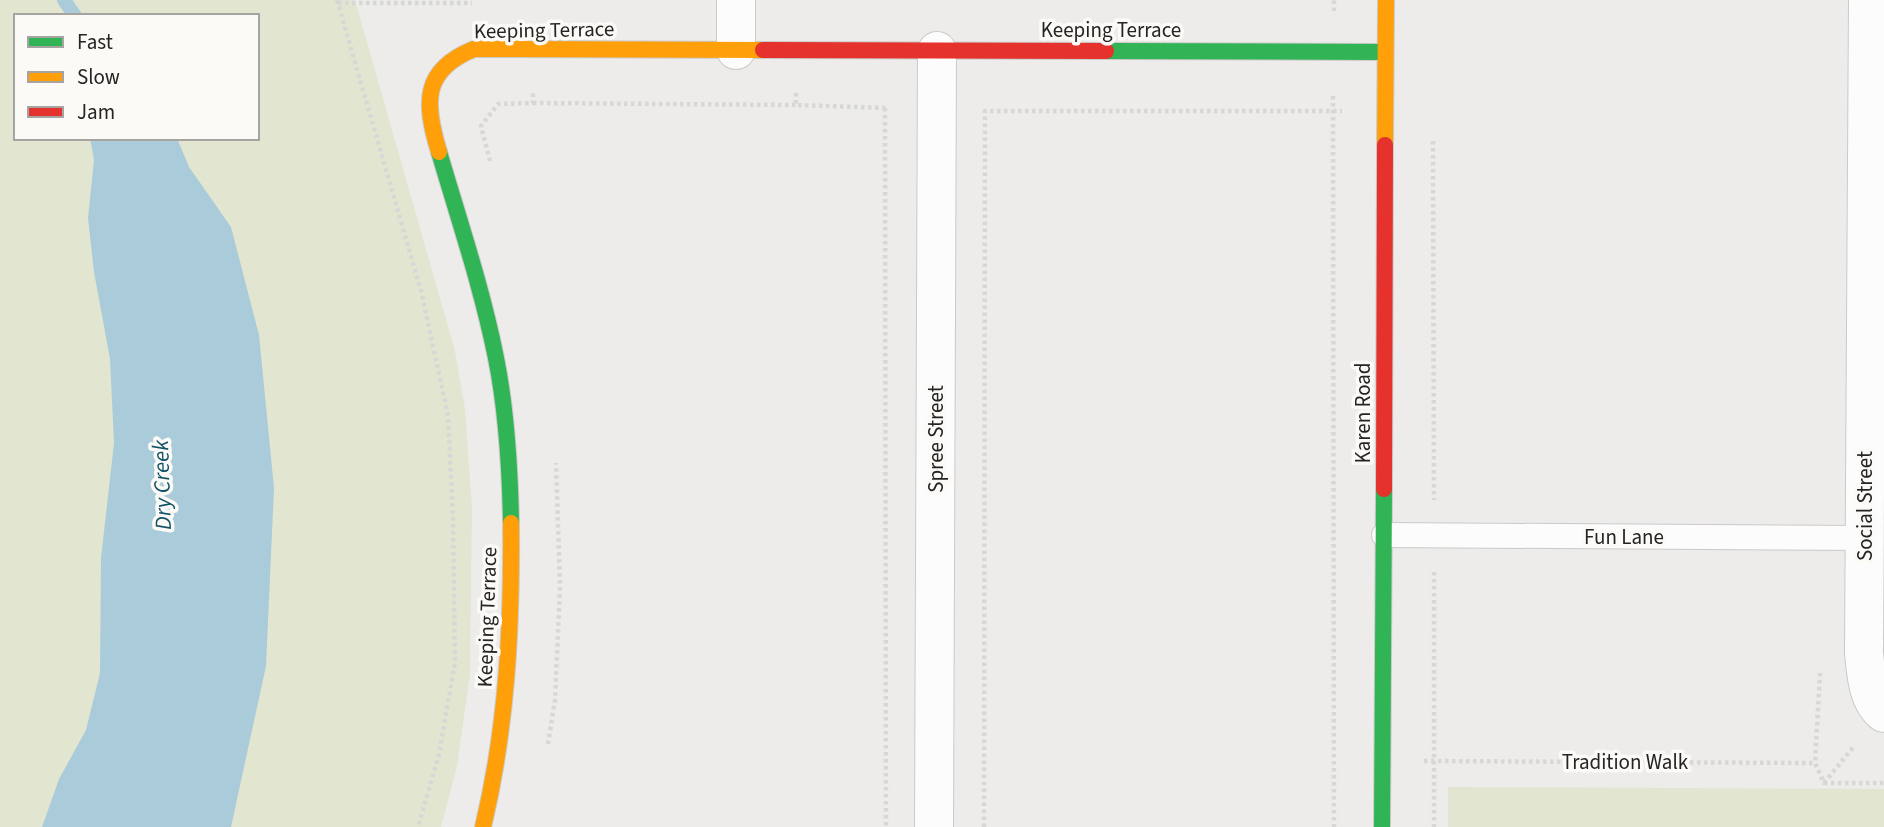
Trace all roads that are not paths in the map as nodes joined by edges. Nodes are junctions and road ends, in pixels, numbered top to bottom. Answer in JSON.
{"nodes":[{"id":1,"x":736,"y":0,"type":"edge"},
{"id":2,"x":1385,"y":0,"type":"edge"},
{"id":3,"x":1868,"y":0,"type":"edge"},
{"id":4,"x":736,"y":50,"type":"junction"},
{"id":5,"x":937,"y":51,"type":"junction"},
{"id":6,"x":1385,"y":52,"type":"junction"},
{"id":7,"x":1875,"y":214,"type":"edge"},
{"id":8,"x":1384,"y":535,"type":"junction"},
{"id":9,"x":1865,"y":538,"type":"junction"},
{"id":10,"x":1884,"y":713,"type":"edge"},
{"id":11,"x":483,"y":827,"type":"edge"},
{"id":12,"x":934,"y":827,"type":"edge"},
{"id":13,"x":1382,"y":827,"type":"edge"}],
"edges":[{"from":1,"to":4,"type":"street"},
{"from":2,"to":6,"type":"street","name":"Karen Road"},
{"from":3,"to":7,"type":"street","name":"Social Street"},
{"from":4,"to":5,"type":"street","name":"Keeping Terrace"},
{"from":4,"to":11,"type":"street","name":"Keeping Terrace"},
{"from":5,"to":6,"type":"street","name":"Keeping Terrace"},
{"from":5,"to":12,"type":"street","name":"Spree Street"},
{"from":6,"to":8,"type":"street","name":"Karen Road"},
{"from":7,"to":9,"type":"street","name":"Social Street"},
{"from":8,"to":9,"type":"lane","name":"Fun Lane"},
{"from":8,"to":13,"type":"street","name":"Karen Road"},
{"from":9,"to":10,"type":"street","name":"Social Street"}]}
